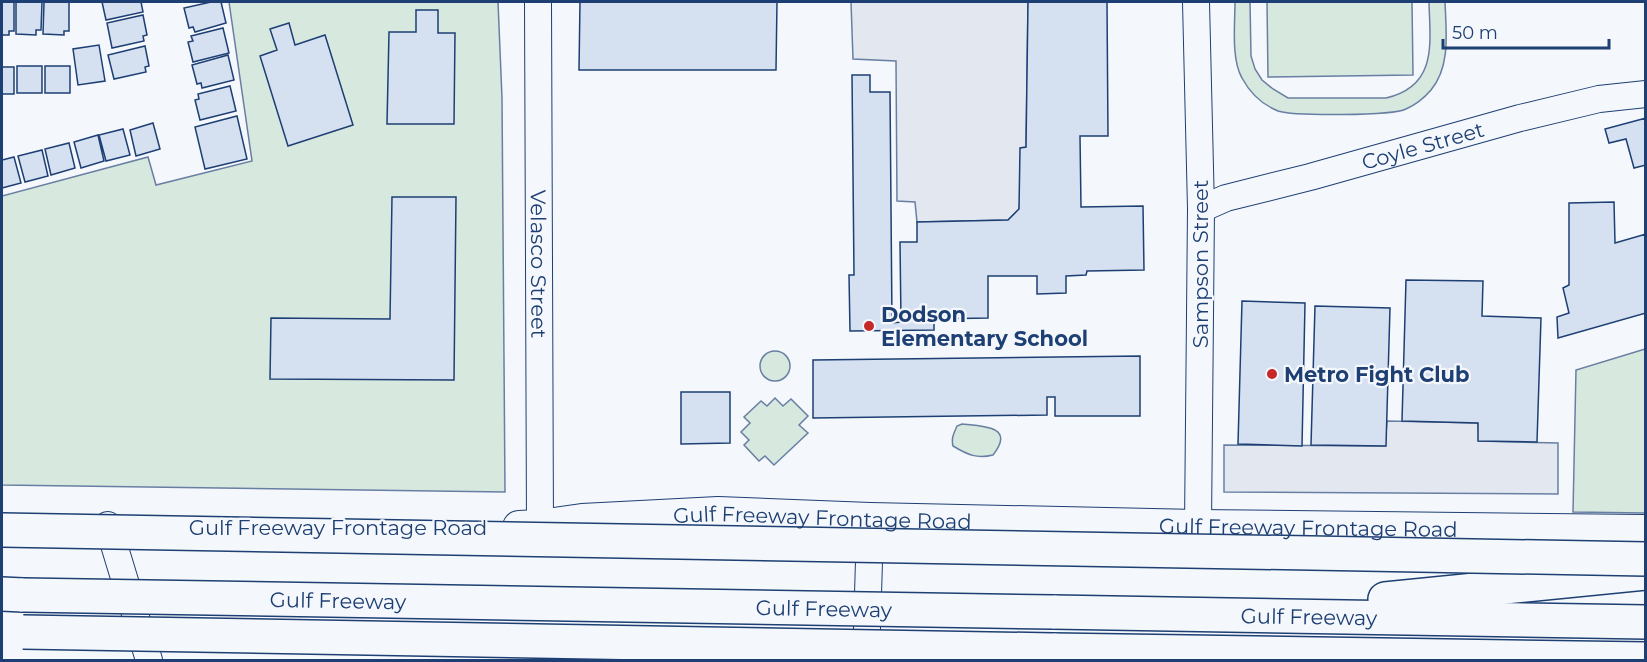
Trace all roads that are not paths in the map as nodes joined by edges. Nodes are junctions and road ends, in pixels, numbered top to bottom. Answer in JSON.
{"nodes":[{"id":1,"x":538,"y":2,"type":"edge"},
{"id":2,"x":1196,"y":2,"type":"edge"},
{"id":3,"x":1646,"y":94,"type":"edge"},
{"id":4,"x":1201,"y":208,"type":"junction"},
{"id":5,"x":2,"y":514,"type":"edge"},
{"id":6,"x":870,"y":519,"type":"junction"},
{"id":7,"x":108,"y":525,"type":"junction"},
{"id":8,"x":540,"y":526,"type":"junction"},
{"id":9,"x":1198,"y":526,"type":"junction"},
{"id":10,"x":2,"y":530,"type":"edge"},
{"id":11,"x":1646,"y":531,"type":"edge"},
{"id":12,"x":1646,"y":560,"type":"edge"},
{"id":13,"x":1646,"y":573,"type":"edge"},
{"id":14,"x":12,"y":595,"type":"edge"},
{"id":15,"x":1219,"y":614,"type":"junction"},
{"id":16,"x":1646,"y":622,"type":"edge"},
{"id":17,"x":12,"y":632,"type":"edge"},
{"id":18,"x":1646,"y":659,"type":"edge"},
{"id":19,"x":149,"y":660,"type":"edge"},
{"id":20,"x":866,"y":660,"type":"edge"}],
"edges":[{"from":1,"to":8,"type":"street","name":"Velasco Street"},
{"from":2,"to":4,"type":"street","name":"Sampson Street"},
{"from":3,"to":4,"type":"street","name":"Coyle Street"},
{"from":4,"to":9,"type":"street","name":"Sampson Street"},
{"from":5,"to":7,"type":"main road","name":"Gulf Freeway Frontage Road"},
{"from":6,"to":8,"type":"main road","name":"Gulf Freeway Frontage Road"},
{"from":6,"to":9,"type":"main road","name":"Gulf Freeway Frontage Road"},
{"from":6,"to":20,"type":"street"},
{"from":7,"to":8,"type":"main road","name":"Gulf Freeway Frontage Road"},
{"from":7,"to":19,"type":"street"},
{"from":9,"to":11,"type":"main road","name":"Gulf Freeway Frontage Road"},
{"from":10,"to":12,"type":"highway","bridge":true},
{"from":13,"to":15,"type":"highway"},
{"from":14,"to":15,"type":"highway","name":"Gulf Freeway","bridge":true},
{"from":15,"to":16,"type":"highway","name":"Gulf Freeway"},
{"from":17,"to":18,"type":"highway","name":"Gulf Freeway","bridge":true}]}
